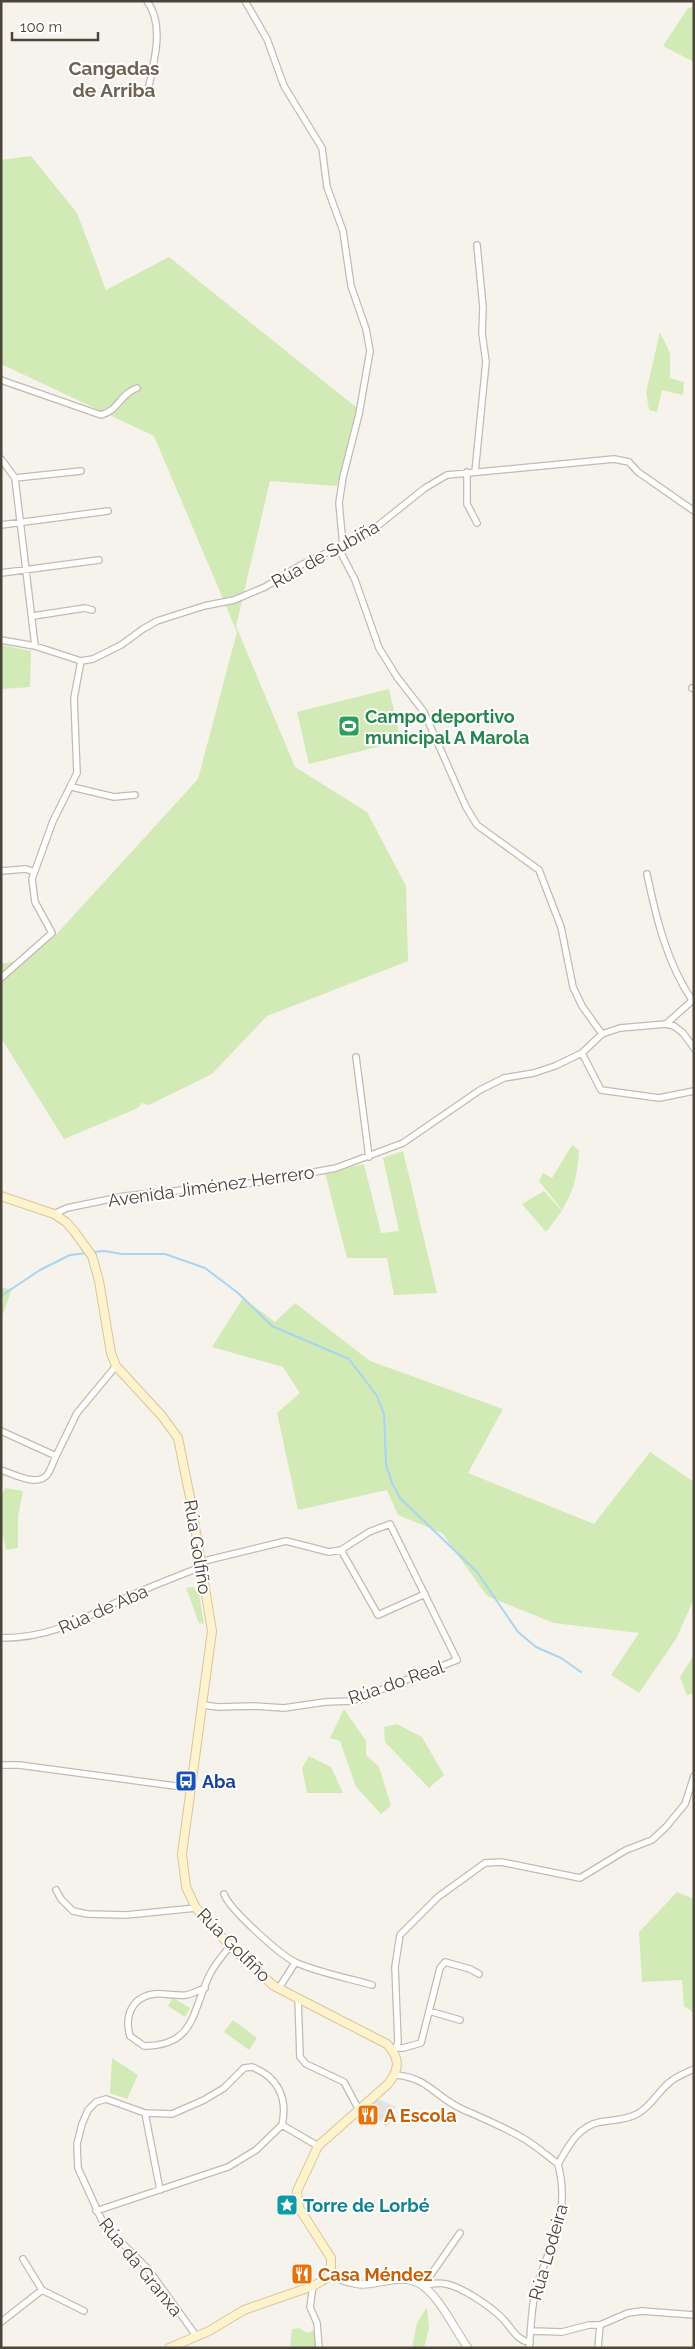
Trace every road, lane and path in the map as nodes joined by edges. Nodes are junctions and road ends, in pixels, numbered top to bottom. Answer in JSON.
{"nodes":[{"id":1,"x":147,"y":1,"type":"edge"},
{"id":2,"x":245,"y":1,"type":"edge"},
{"id":3,"x":148,"y":90,"type":"dead end"},
{"id":4,"x":478,"y":245,"type":"dead end"},
{"id":5,"x":1,"y":380,"type":"edge"},
{"id":6,"x":137,"y":388,"type":"dead end"},
{"id":7,"x":1,"y":459,"type":"edge"},
{"id":8,"x":81,"y":471,"type":"dead end"},
{"id":9,"x":468,"y":472,"type":"junction"},
{"id":10,"x":475,"y":472,"type":"junction"},
{"id":11,"x":14,"y":478,"type":"junction"},
{"id":12,"x":108,"y":511,"type":"dead end"},
{"id":13,"x":694,"y":512,"type":"edge"},
{"id":14,"x":20,"y":523,"type":"junction"},
{"id":15,"x":478,"y":523,"type":"dead end"},
{"id":16,"x":1,"y":525,"type":"edge"},
{"id":17,"x":341,"y":547,"type":"junction"},
{"id":18,"x":99,"y":560,"type":"dead end"},
{"id":19,"x":27,"y":570,"type":"junction"},
{"id":20,"x":1,"y":573,"type":"edge"},
{"id":21,"x":92,"y":610,"type":"dead end"},
{"id":22,"x":33,"y":616,"type":"junction"},
{"id":23,"x":1,"y":640,"type":"edge"},
{"id":24,"x":35,"y":646,"type":"junction"},
{"id":25,"x":81,"y":661,"type":"junction"},
{"id":26,"x":72,"y":787,"type":"junction"},
{"id":27,"x":134,"y":795,"type":"dead end"},
{"id":28,"x":1,"y":871,"type":"edge"},
{"id":29,"x":34,"y":872,"type":"junction"},
{"id":30,"x":647,"y":874,"type":"dead end"},
{"id":31,"x":1,"y":978,"type":"edge"},
{"id":32,"x":693,"y":999,"type":"edge"},
{"id":33,"x":666,"y":1024,"type":"junction"},
{"id":34,"x":602,"y":1034,"type":"junction"},
{"id":35,"x":694,"y":1048,"type":"edge"},
{"id":36,"x":582,"y":1053,"type":"junction"},
{"id":37,"x":356,"y":1057,"type":"dead end"},
{"id":38,"x":694,"y":1091,"type":"edge"},
{"id":39,"x":368,"y":1157,"type":"junction"},
{"id":40,"x":1,"y":1196,"type":"edge"},
{"id":41,"x":54,"y":1214,"type":"junction"},
{"id":42,"x":116,"y":1366,"type":"junction"},
{"id":43,"x":1,"y":1431,"type":"edge"},
{"id":44,"x":56,"y":1456,"type":"junction"},
{"id":45,"x":1,"y":1470,"type":"edge"},
{"id":46,"x":340,"y":1550,"type":"junction"},
{"id":47,"x":201,"y":1565,"type":"junction"},
{"id":48,"x":425,"y":1594,"type":"junction"},
{"id":49,"x":1,"y":1638,"type":"edge"},
{"id":50,"x":202,"y":1705,"type":"junction"},
{"id":51,"x":1,"y":1765,"type":"edge"},
{"id":52,"x":694,"y":1776,"type":"edge"},
{"id":53,"x":190,"y":1788,"type":"junction"},
{"id":54,"x":56,"y":1890,"type":"dead end"},
{"id":55,"x":224,"y":1894,"type":"dead end"},
{"id":56,"x":196,"y":1908,"type":"junction"},
{"id":57,"x":230,"y":1946,"type":"junction"},
{"id":58,"x":295,"y":1963,"type":"junction"},
{"id":59,"x":479,"y":1974,"type":"dead end"},
{"id":60,"x":372,"y":1985,"type":"dead end"},
{"id":61,"x":205,"y":1988,"type":"junction"},
{"id":62,"x":279,"y":1988,"type":"junction"},
{"id":63,"x":192,"y":1992,"type":"junction"},
{"id":64,"x":298,"y":1998,"type":"junction"},
{"id":65,"x":199,"y":2003,"type":"junction"},
{"id":66,"x":429,"y":2011,"type":"junction"},
{"id":67,"x":460,"y":2020,"type":"dead end"},
{"id":68,"x":396,"y":2050,"type":"junction"},
{"id":69,"x":694,"y":2068,"type":"edge"},
{"id":70,"x":396,"y":2074,"type":"junction"},
{"id":71,"x":359,"y":2110,"type":"junction"},
{"id":72,"x":145,"y":2113,"type":"junction"},
{"id":73,"x":282,"y":2125,"type":"junction"},
{"id":74,"x":318,"y":2146,"type":"junction"},
{"id":75,"x":558,"y":2164,"type":"junction"},
{"id":76,"x":160,"y":2190,"type":"junction"},
{"id":77,"x":96,"y":2211,"type":"junction"},
{"id":78,"x":460,"y":2233,"type":"dead end"},
{"id":79,"x":23,"y":2259,"type":"dead end"},
{"id":80,"x":330,"y":2274,"type":"junction"},
{"id":81,"x":313,"y":2286,"type":"junction"},
{"id":82,"x":424,"y":2286,"type":"junction"},
{"id":83,"x":42,"y":2290,"type":"junction"},
{"id":84,"x":84,"y":2311,"type":"dead end"},
{"id":85,"x":694,"y":2315,"type":"edge"},
{"id":86,"x":1,"y":2322,"type":"edge"},
{"id":87,"x":600,"y":2325,"type":"junction"},
{"id":88,"x":532,"y":2331,"type":"junction"},
{"id":89,"x":197,"y":2337,"type":"junction"},
{"id":90,"x":529,"y":2345,"type":"edge"},
{"id":91,"x":172,"y":2347,"type":"edge"},
{"id":92,"x":186,"y":2348,"type":"edge"},
{"id":93,"x":319,"y":2348,"type":"edge"},
{"id":94,"x":468,"y":2348,"type":"edge"},
{"id":95,"x":598,"y":2348,"type":"edge"}],
"edges":[{"from":1,"to":3,"type":"street"},
{"from":2,"to":17,"type":"street"},
{"from":4,"to":10,"type":"street"},
{"from":5,"to":6,"type":"street"},
{"from":7,"to":11,"type":"street"},
{"from":8,"to":11,"type":"street"},
{"from":9,"to":10,"type":"street","name":"Rúa de Subiña"},
{"from":9,"to":15,"type":"street"},
{"from":9,"to":17,"type":"street","name":"Rúa de Subiña"},
{"from":10,"to":13,"type":"street","name":"Rúa de Subiña"},
{"from":11,"to":14,"type":"street"},
{"from":12,"to":14,"type":"street"},
{"from":14,"to":16,"type":"street"},
{"from":14,"to":19,"type":"street"},
{"from":17,"to":25,"type":"street","name":"Rúa de Subiña"},
{"from":17,"to":34,"type":"street"},
{"from":18,"to":19,"type":"street"},
{"from":19,"to":20,"type":"street"},
{"from":19,"to":22,"type":"street"},
{"from":21,"to":22,"type":"street"},
{"from":22,"to":24,"type":"street"},
{"from":23,"to":24,"type":"street"},
{"from":24,"to":25,"type":"street"},
{"from":25,"to":26,"type":"street"},
{"from":26,"to":27,"type":"street"},
{"from":26,"to":29,"type":"street"},
{"from":28,"to":29,"type":"street"},
{"from":29,"to":31,"type":"street"},
{"from":30,"to":32,"type":"street"},
{"from":32,"to":33,"type":"street"},
{"from":33,"to":34,"type":"street","name":"Avenida Jiménez Herrero"},
{"from":33,"to":35,"type":"street"},
{"from":34,"to":36,"type":"street","name":"Avenida Jiménez Herrero"},
{"from":36,"to":38,"type":"street"},
{"from":36,"to":39,"type":"street","name":"Avenida Jiménez Herrero"},
{"from":37,"to":39,"type":"street"},
{"from":39,"to":41,"type":"street","name":"Avenida Jiménez Herrero"},
{"from":40,"to":41,"type":"main road"},
{"from":41,"to":42,"type":"main road","name":"Rúa Golfiño"},
{"from":42,"to":44,"type":"street"},
{"from":42,"to":47,"type":"main road","name":"Rúa Golfiño"},
{"from":43,"to":44,"type":"street"},
{"from":44,"to":45,"type":"street"},
{"from":46,"to":47,"type":"street","name":"Rúa de Aba"},
{"from":46,"to":48,"type":"street"},
{"from":46,"to":48,"type":"street","name":"Rúa do Real"},
{"from":47,"to":49,"type":"street","name":"Rúa de Aba"},
{"from":47,"to":50,"type":"main road","name":"Rúa Golfiño"},
{"from":48,"to":50,"type":"street","name":"Rúa do Real"},
{"from":50,"to":53,"type":"main road","name":"Rúa Golfiño"},
{"from":51,"to":53,"type":"street"},
{"from":52,"to":68,"type":"street"},
{"from":53,"to":56,"type":"main road","name":"Rúa Golfiño"},
{"from":54,"to":56,"type":"street"},
{"from":55,"to":58,"type":"street"},
{"from":56,"to":57,"type":"main road","name":"Rúa Golfiño"},
{"from":57,"to":61,"type":"street"},
{"from":57,"to":62,"type":"main road","name":"Rúa Golfiño"},
{"from":58,"to":60,"type":"street"},
{"from":58,"to":62,"type":"street"},
{"from":59,"to":66,"type":"street"},
{"from":61,"to":63,"type":"street"},
{"from":61,"to":65,"type":"street"},
{"from":62,"to":64,"type":"main road","name":"Rúa Golfiño"},
{"from":63,"to":65,"type":"street"},
{"from":63,"to":65,"type":"street"},
{"from":64,"to":68,"type":"main road","name":"Rúa Golfiño"},
{"from":64,"to":71,"type":"street"},
{"from":66,"to":67,"type":"street"},
{"from":66,"to":68,"type":"street"},
{"from":68,"to":70,"type":"main road"},
{"from":69,"to":75,"type":"street"},
{"from":70,"to":71,"type":"main road"},
{"from":70,"to":75,"type":"street"},
{"from":71,"to":74,"type":"main road"},
{"from":72,"to":73,"type":"street","name":"Rúa da Granxa"},
{"from":72,"to":76,"type":"street"},
{"from":72,"to":77,"type":"street","name":"Rúa da Granxa"},
{"from":73,"to":74,"type":"street"},
{"from":73,"to":76,"type":"street"},
{"from":74,"to":80,"type":"main road"},
{"from":75,"to":88,"type":"street","name":"Rúa Lodeira"},
{"from":76,"to":77,"type":"street"},
{"from":77,"to":89,"type":"street","name":"Rúa da Granxa"},
{"from":78,"to":82,"type":"street"},
{"from":79,"to":83,"type":"street"},
{"from":80,"to":81,"type":"main road"},
{"from":80,"to":82,"type":"street"},
{"from":81,"to":89,"type":"main road"},
{"from":81,"to":93,"type":"street"},
{"from":82,"to":90,"type":"street"},
{"from":82,"to":94,"type":"street"},
{"from":83,"to":84,"type":"street"},
{"from":83,"to":86,"type":"street"},
{"from":85,"to":87,"type":"street"},
{"from":87,"to":88,"type":"street"},
{"from":87,"to":95,"type":"street"},
{"from":88,"to":90,"type":"street","name":"Rúa Lodeira"},
{"from":89,"to":91,"type":"main road"},
{"from":91,"to":92,"type":"street"}]}
